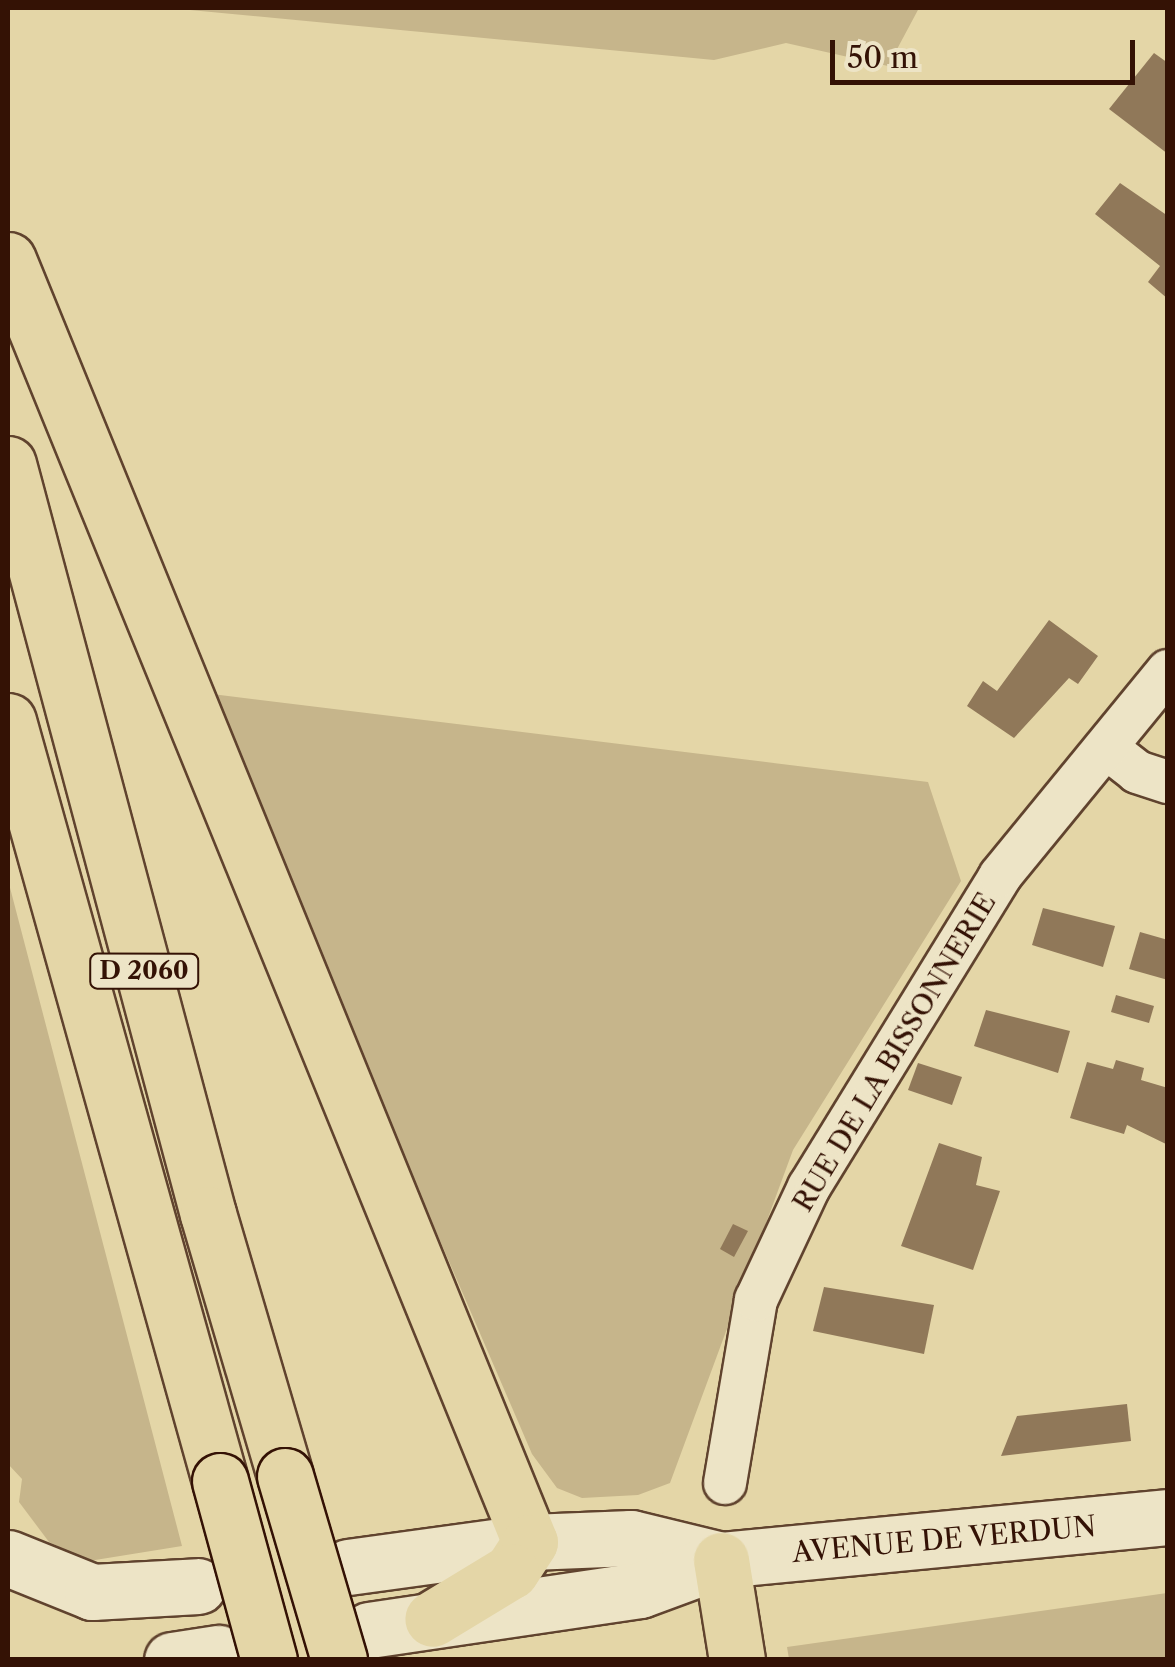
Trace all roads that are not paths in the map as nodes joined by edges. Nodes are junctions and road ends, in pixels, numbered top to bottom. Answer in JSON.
{"nodes":[{"id":1,"x":8,"y":260,"type":"edge"},
{"id":2,"x":8,"y":464,"type":"edge"},
{"id":3,"x":1168,"y":671,"type":"edge"},
{"id":4,"x":8,"y":721,"type":"edge"},
{"id":5,"x":1108,"y":749,"type":"junction"},
{"id":6,"x":1168,"y":782,"type":"edge"},
{"id":7,"x":725,"y":1483,"type":"dead end"},
{"id":8,"x":1168,"y":1517,"type":"edge"},
{"id":9,"x":530,"y":1542,"type":"junction"},
{"id":10,"x":8,"y":1558,"type":"edge"},
{"id":11,"x":721,"y":1560,"type":"junction"},
{"id":12,"x":348,"y":1566,"type":"dead end"},
{"id":13,"x":198,"y":1586,"type":"dead end"},
{"id":14,"x":432,"y":1618,"type":"junction"},
{"id":15,"x":354,"y":1645,"type":"edge"},
{"id":16,"x":220,"y":1658,"type":"edge"},
{"id":17,"x":736,"y":1660,"type":"edge"}],
"edges":[{"from":1,"to":9,"type":"highway"},
{"from":2,"to":15,"type":"highway","number":"D 2060","bridge":true},
{"from":3,"to":5,"type":"street","name":"RUE DE LA BISSONNERIE"},
{"from":4,"to":16,"type":"highway","number":"D 2060","bridge":true},
{"from":5,"to":6,"type":"street"},
{"from":5,"to":7,"type":"street","name":"RUE DE LA BISSONNERIE"},
{"from":8,"to":11,"type":"main road","name":"AVENUE DE VERDUN"},
{"from":9,"to":11,"type":"main road","name":"AVENUE DE VERDUN"},
{"from":9,"to":12,"type":"main road","name":"AVENUE DE VERDUN"},
{"from":9,"to":14,"type":"highway"},
{"from":10,"to":13,"type":"main road"},
{"from":11,"to":14,"type":"main road","name":"AVENUE DE VERDUN"},
{"from":11,"to":17,"type":"highway"},
{"from":14,"to":15,"type":"main road","name":"AVENUE DE VERDUN"}]}
